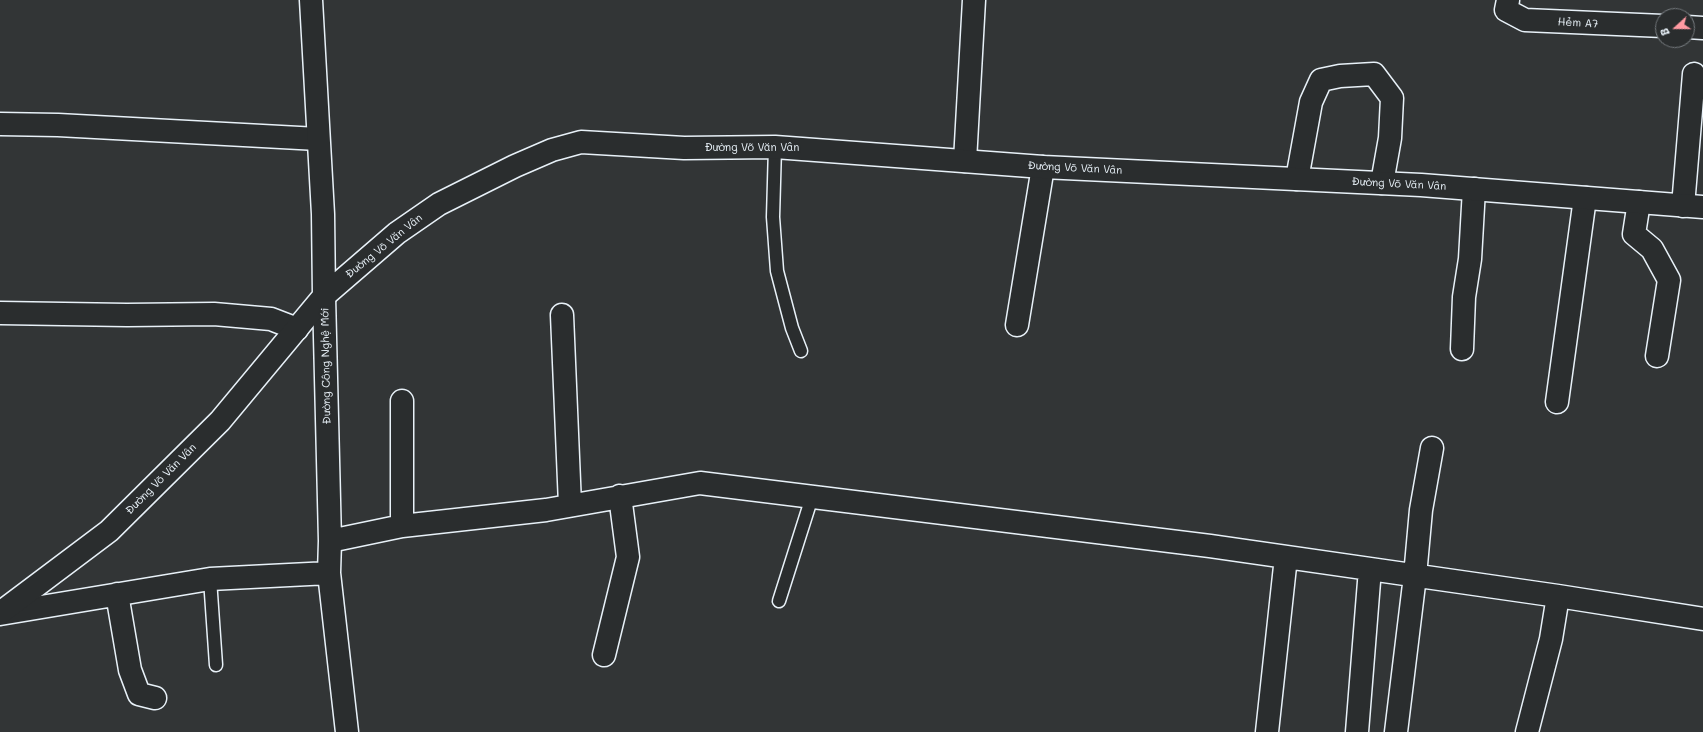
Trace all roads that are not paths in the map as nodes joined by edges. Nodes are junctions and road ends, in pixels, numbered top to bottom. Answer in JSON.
{"nodes":[{"id":1,"x":311,"y":0,"type":"edge"},
{"id":2,"x":974,"y":0,"type":"edge"},
{"id":3,"x":1508,"y":0,"type":"edge"},
{"id":4,"x":1655,"y":26,"type":"edge"},
{"id":5,"x":1694,"y":74,"type":"dead end"},
{"id":6,"x":0,"y":124,"type":"edge"},
{"id":7,"x":318,"y":139,"type":"junction"},
{"id":8,"x":775,"y":146,"type":"junction"},
{"id":9,"x":965,"y":161,"type":"junction"},
{"id":10,"x":1043,"y":167,"type":"junction"},
{"id":11,"x":1296,"y":179,"type":"junction"},
{"id":12,"x":1382,"y":183,"type":"junction"},
{"id":13,"x":1474,"y":189,"type":"junction"},
{"id":14,"x":1585,"y":198,"type":"junction"},
{"id":15,"x":1639,"y":202,"type":"junction"},
{"id":16,"x":1693,"y":206,"type":"edge"},
{"id":17,"x":324,"y":296,"type":"junction"},
{"id":18,"x":0,"y":313,"type":"edge"},
{"id":19,"x":562,"y":315,"type":"dead end"},
{"id":20,"x":1017,"y":325,"type":"dead end"},
{"id":21,"x":297,"y":329,"type":"junction"},
{"id":22,"x":1462,"y":350,"type":"dead end"},
{"id":23,"x":801,"y":351,"type":"dead end"},
{"id":24,"x":1657,"y":356,"type":"dead end"},
{"id":25,"x":402,"y":401,"type":"dead end"},
{"id":26,"x":1557,"y":402,"type":"dead end"},
{"id":27,"x":1432,"y":448,"type":"dead end"},
{"id":28,"x":620,"y":496,"type":"junction"},
{"id":29,"x":812,"y":497,"type":"junction"},
{"id":30,"x":570,"y":505,"type":"junction"},
{"id":31,"x":402,"y":526,"type":"junction"},
{"id":32,"x":330,"y":541,"type":"junction"},
{"id":33,"x":1286,"y":557,"type":"junction"},
{"id":34,"x":1370,"y":569,"type":"junction"},
{"id":35,"x":329,"y":573,"type":"junction"},
{"id":36,"x":1416,"y":576,"type":"junction"},
{"id":37,"x":210,"y":579,"type":"junction"},
{"id":38,"x":117,"y":594,"type":"junction"},
{"id":39,"x":1558,"y":596,"type":"junction"},
{"id":40,"x":779,"y":601,"type":"dead end"},
{"id":41,"x":0,"y":614,"type":"edge"},
{"id":42,"x":1703,"y":619,"type":"edge"},
{"id":43,"x":604,"y":655,"type":"dead end"},
{"id":44,"x":216,"y":665,"type":"dead end"},
{"id":45,"x":156,"y":698,"type":"dead end"},
{"id":46,"x":347,"y":732,"type":"edge"},
{"id":47,"x":1267,"y":732,"type":"edge"},
{"id":48,"x":1357,"y":732,"type":"edge"},
{"id":49,"x":1396,"y":732,"type":"edge"},
{"id":50,"x":1527,"y":732,"type":"edge"}],
"edges":[{"from":1,"to":7,"type":"street","name":"Đường Công Nghệ Mới"},
{"from":2,"to":9,"type":"street"},
{"from":3,"to":4,"type":"street","name":"Hẻm A7"},
{"from":5,"to":16,"type":"street"},
{"from":6,"to":7,"type":"street"},
{"from":7,"to":17,"type":"street","name":"Đường Công Nghệ Mới"},
{"from":8,"to":9,"type":"street","name":"Đường Võ Văn Vân"},
{"from":8,"to":17,"type":"street","name":"Đường Võ Văn Vân"},
{"from":8,"to":23,"type":"lane"},
{"from":9,"to":10,"type":"street","name":"Đường Võ Văn Vân"},
{"from":10,"to":11,"type":"street","name":"Đường Võ Văn Vân"},
{"from":10,"to":20,"type":"street"},
{"from":11,"to":12,"type":"street","name":"Đường Võ Văn Vân"},
{"from":11,"to":12,"type":"street"},
{"from":12,"to":13,"type":"street","name":"Đường Võ Văn Vân"},
{"from":13,"to":14,"type":"street","name":"Đường Võ Văn Vân"},
{"from":13,"to":22,"type":"street"},
{"from":14,"to":15,"type":"street","name":"Đường Võ Văn Vân"},
{"from":14,"to":26,"type":"street"},
{"from":15,"to":16,"type":"street","name":"Đường Võ Văn Vân"},
{"from":15,"to":24,"type":"street"},
{"from":17,"to":21,"type":"street","name":"Đường Võ Văn Vân"},
{"from":17,"to":32,"type":"street","name":"Đường Công Nghệ Mới"},
{"from":18,"to":21,"type":"street"},
{"from":19,"to":30,"type":"street"},
{"from":21,"to":41,"type":"street","name":"Đường Võ Văn Vân"},
{"from":25,"to":31,"type":"street"},
{"from":27,"to":36,"type":"street"},
{"from":28,"to":29,"type":"street"},
{"from":28,"to":30,"type":"street"},
{"from":28,"to":43,"type":"street"},
{"from":29,"to":33,"type":"street"},
{"from":29,"to":40,"type":"lane"},
{"from":30,"to":31,"type":"street"},
{"from":31,"to":32,"type":"street"},
{"from":32,"to":35,"type":"street","name":"Đường Công Nghệ Mới"},
{"from":33,"to":34,"type":"street"},
{"from":33,"to":47,"type":"street"},
{"from":34,"to":36,"type":"street"},
{"from":34,"to":48,"type":"street"},
{"from":35,"to":37,"type":"street"},
{"from":35,"to":46,"type":"street","name":"Đường Công Nghệ Mới"},
{"from":36,"to":39,"type":"street"},
{"from":36,"to":49,"type":"street"},
{"from":37,"to":38,"type":"street"},
{"from":37,"to":44,"type":"lane"},
{"from":38,"to":41,"type":"street"},
{"from":38,"to":45,"type":"street"},
{"from":39,"to":42,"type":"street"},
{"from":39,"to":50,"type":"street"}]}
